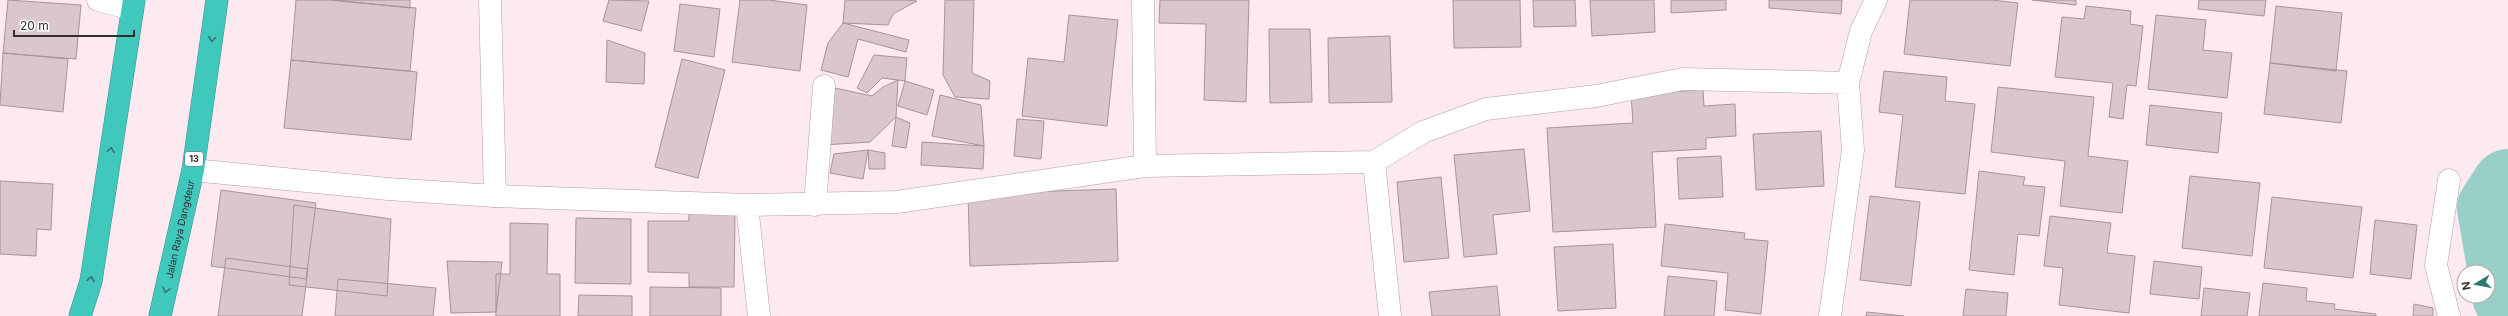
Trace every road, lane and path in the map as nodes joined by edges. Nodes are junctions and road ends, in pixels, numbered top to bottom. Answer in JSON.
{"nodes":[{"id":1,"x":98,"y":0,"type":"edge"},
{"id":2,"x":217,"y":0,"type":"edge"},
{"id":3,"x":490,"y":0,"type":"edge"},
{"id":4,"x":1143,"y":0,"type":"edge"},
{"id":5,"x":1876,"y":0,"type":"edge"},
{"id":6,"x":133,"y":5,"type":"edge"},
{"id":7,"x":1848,"y":83,"type":"junction"},
{"id":8,"x":824,"y":86,"type":"dead end"},
{"id":9,"x":1374,"y":162,"type":"junction"},
{"id":10,"x":1145,"y":166,"type":"junction"},
{"id":11,"x":193,"y":170,"type":"junction"},
{"id":12,"x":2449,"y":180,"type":"dead end"},
{"id":13,"x":495,"y":196,"type":"junction"},
{"id":14,"x":747,"y":205,"type":"junction"},
{"id":15,"x":814,"y":205,"type":"junction"},
{"id":16,"x":80,"y":316,"type":"edge"},
{"id":17,"x":160,"y":316,"type":"edge"},
{"id":18,"x":759,"y":316,"type":"edge"},
{"id":19,"x":1390,"y":316,"type":"edge"},
{"id":20,"x":1830,"y":316,"type":"edge"},
{"id":21,"x":2449,"y":316,"type":"edge"}],
"edges":[{"from":1,"to":6,"type":"street"},
{"from":2,"to":11,"type":"highway","name":"Jalan Raya Dangdeur","number":"13","one_way":true},
{"from":3,"to":13,"type":"street"},
{"from":4,"to":10,"type":"street"},
{"from":5,"to":7,"type":"street"},
{"from":16,"to":6,"type":"highway","one_way":true},
{"from":7,"to":9,"type":"street"},
{"from":7,"to":20,"type":"street"},
{"from":8,"to":15,"type":"street"},
{"from":9,"to":10,"type":"street"},
{"from":9,"to":19,"type":"street"},
{"from":10,"to":15,"type":"street"},
{"from":11,"to":13,"type":"street"},
{"from":11,"to":17,"type":"highway","name":"Jalan Raya Dangdeur","number":"13","one_way":true},
{"from":12,"to":21,"type":"street"},
{"from":13,"to":14,"type":"street"},
{"from":14,"to":15,"type":"street"},
{"from":14,"to":18,"type":"street"}]}
